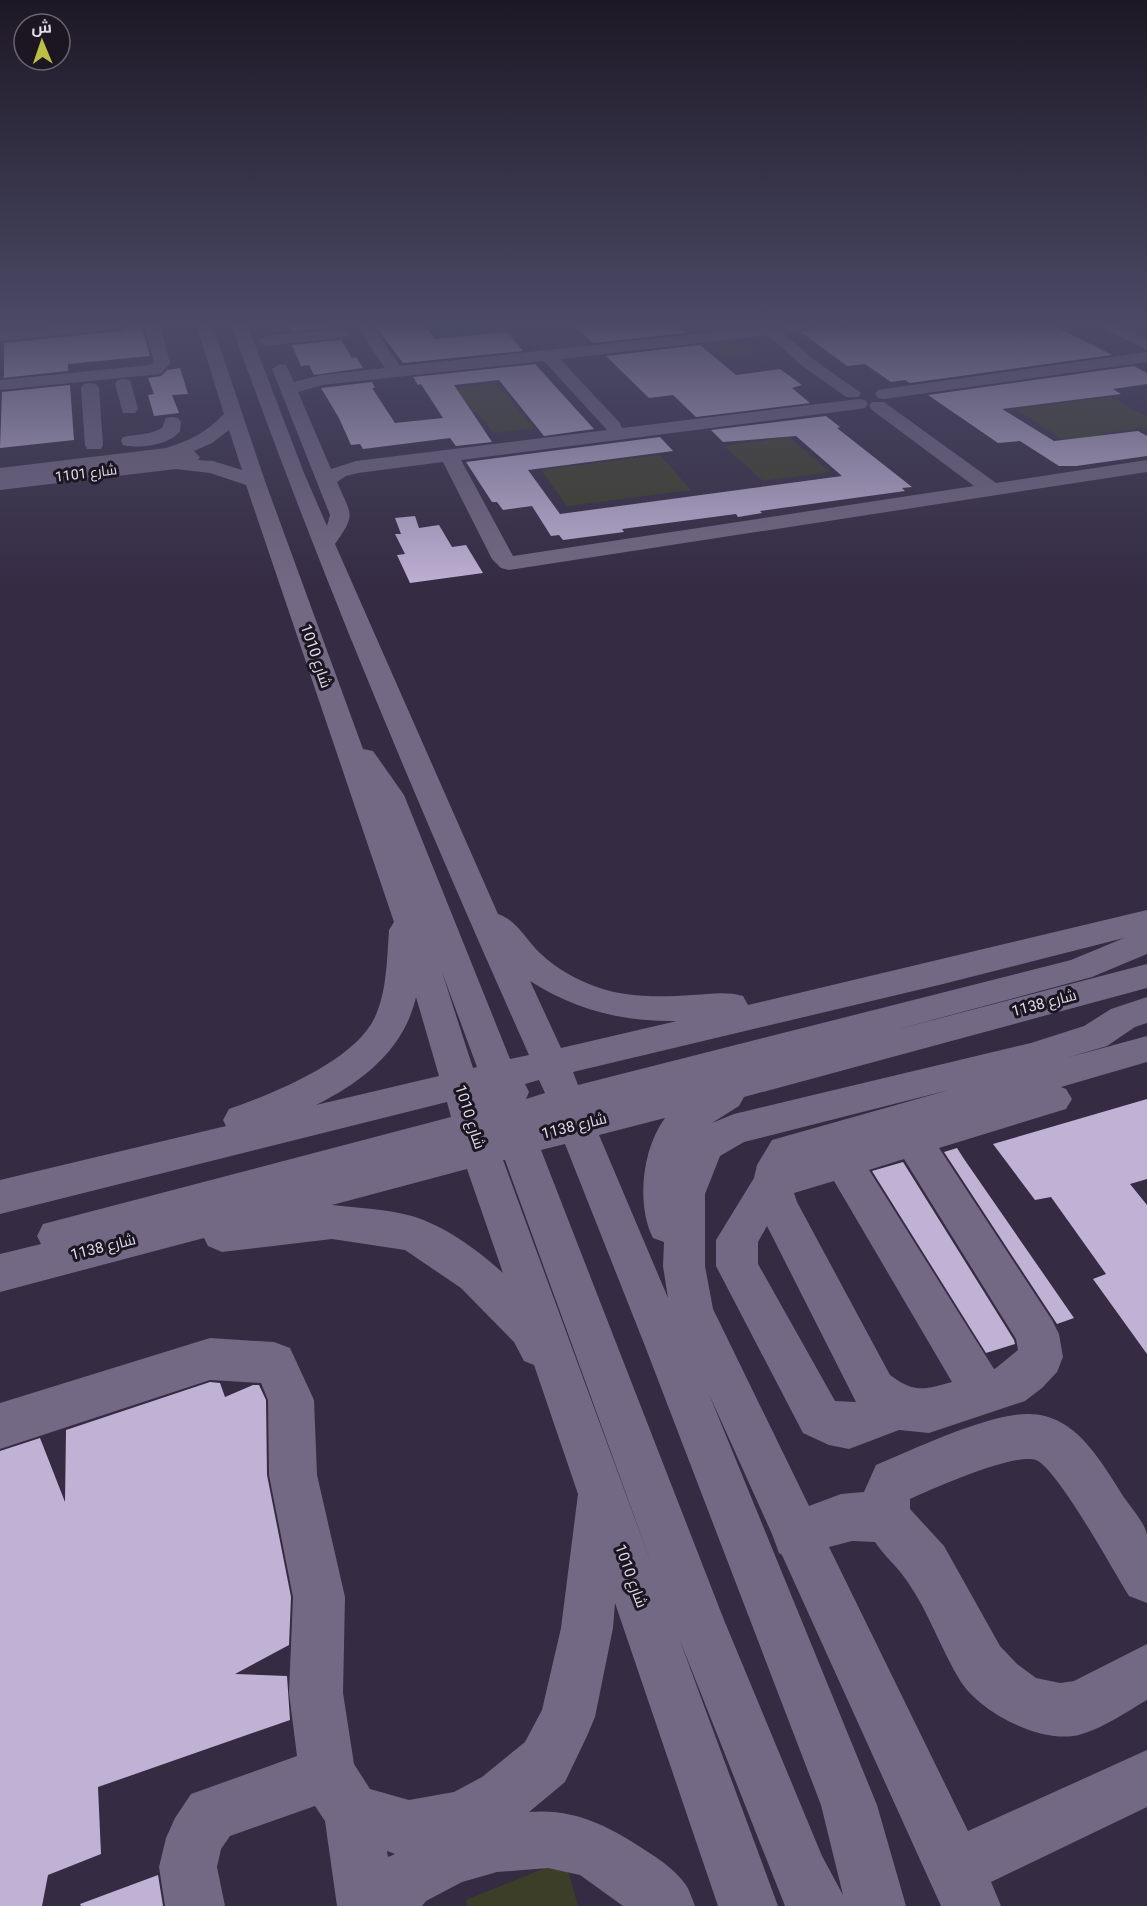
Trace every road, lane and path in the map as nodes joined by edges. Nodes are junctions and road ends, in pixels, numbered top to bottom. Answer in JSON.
{"nodes":[{"id":1,"x":92,"y":413,"type":"edge"},
{"id":2,"x":130,"y":413,"type":"edge"},
{"id":3,"x":232,"y":413,"type":"edge"},
{"id":4,"x":267,"y":413,"type":"edge"},
{"id":5,"x":272,"y":413,"type":"edge"},
{"id":6,"x":299,"y":413,"type":"edge"},
{"id":7,"x":601,"y":413,"type":"edge"},
{"id":8,"x":724,"y":413,"type":"edge"},
{"id":9,"x":739,"y":413,"type":"edge"},
{"id":10,"x":890,"y":413,"type":"edge"},
{"id":11,"x":233,"y":416,"type":"junction"},
{"id":12,"x":275,"y":420,"type":"junction"},
{"id":13,"x":172,"y":422,"type":"dead end"},
{"id":14,"x":614,"y":427,"type":"junction"},
{"id":15,"x":136,"y":440,"type":"junction"},
{"id":16,"x":94,"y":445,"type":"junction"},
{"id":17,"x":316,"y":454,"type":"junction"},
{"id":18,"x":449,"y":455,"type":"junction"},
{"id":19,"x":0,"y":456,"type":"edge"},
{"id":20,"x":172,"y":458,"type":"junction"},
{"id":21,"x":365,"y":462,"type":"junction"},
{"id":22,"x":1147,"y":466,"type":"edge"},
{"id":23,"x":0,"y":474,"type":"edge"},
{"id":24,"x":327,"y":480,"type":"junction"},
{"id":25,"x":255,"y":481,"type":"junction"},
{"id":26,"x":0,"y":484,"type":"edge"},
{"id":27,"x":991,"y":489,"type":"junction"},
{"id":28,"x":325,"y":543,"type":"junction"},
{"id":29,"x":342,"y":729,"type":"junction"},
{"id":30,"x":477,"y":903,"type":"junction"},
{"id":31,"x":406,"y":910,"type":"junction"},
{"id":32,"x":1147,"y":921,"type":"edge"},
{"id":33,"x":1147,"y":941,"type":"edge"},
{"id":34,"x":943,"y":972,"type":"junction"},
{"id":35,"x":1147,"y":976,"type":"edge"},
{"id":36,"x":1147,"y":1010,"type":"edge"},
{"id":37,"x":1071,"y":1042,"type":"junction"},
{"id":38,"x":1147,"y":1049,"type":"edge"},
{"id":39,"x":551,"y":1064,"type":"junction"},
{"id":40,"x":1147,"y":1070,"type":"edge"},
{"id":41,"x":756,"y":1080,"type":"junction"},
{"id":42,"x":512,"y":1113,"type":"junction"},
{"id":43,"x":913,"y":1141,"type":"junction"},
{"id":44,"x":843,"y":1162,"type":"junction"},
{"id":45,"x":772,"y":1184,"type":"junction"},
{"id":46,"x":0,"y":1196,"type":"edge"},
{"id":47,"x":106,"y":1246,"type":"junction"},
{"id":48,"x":0,"y":1251,"type":"edge"},
{"id":49,"x":0,"y":1273,"type":"edge"},
{"id":50,"x":667,"y":1346,"type":"junction"},
{"id":51,"x":566,"y":1394,"type":"junction"},
{"id":52,"x":984,"y":1394,"type":"junction"},
{"id":53,"x":897,"y":1408,"type":"junction"},
{"id":54,"x":0,"y":1426,"type":"edge"},
{"id":55,"x":601,"y":1491,"type":"junction"},
{"id":56,"x":877,"y":1506,"type":"junction"},
{"id":57,"x":796,"y":1536,"type":"junction"},
{"id":58,"x":1147,"y":1578,"type":"edge"},
{"id":59,"x":1147,"y":1671,"type":"edge"},
{"id":60,"x":1147,"y":1778,"type":"edge"},
{"id":61,"x":339,"y":1793,"type":"junction"},
{"id":62,"x":963,"y":1888,"type":"edge"},
{"id":63,"x":195,"y":1906,"type":"edge"},
{"id":64,"x":367,"y":1906,"type":"edge"},
{"id":65,"x":385,"y":1906,"type":"edge"},
{"id":66,"x":665,"y":1906,"type":"edge"},
{"id":67,"x":748,"y":1906,"type":"edge"},
{"id":68,"x":818,"y":1906,"type":"edge"},
{"id":69,"x":876,"y":1906,"type":"edge"}],
"edges":[{"from":1,"to":16,"type":"street"},
{"from":2,"to":15,"type":"street"},
{"from":3,"to":11,"type":"street","name":"شارع 1010"},
{"from":4,"to":12,"type":"street"},
{"from":5,"to":12,"type":"street"},
{"from":6,"to":17,"type":"street"},
{"from":7,"to":14,"type":"street"},
{"from":8,"to":14,"type":"street"},
{"from":9,"to":18,"type":"street"},
{"from":10,"to":27,"type":"street"},
{"from":11,"to":20,"type":"street","name":"شارع 1101"},
{"from":11,"to":25,"type":"street","name":"شارع 1010"},
{"from":12,"to":28,"type":"street"},
{"from":13,"to":15,"type":"street"},
{"from":14,"to":21,"type":"street"},
{"from":15,"to":16,"type":"street"},
{"from":16,"to":19,"type":"street"},
{"from":17,"to":21,"type":"street"},
{"from":17,"to":24,"type":"street"},
{"from":18,"to":21,"type":"street"},
{"from":18,"to":27,"type":"street"},
{"from":20,"to":23,"type":"street","name":"شارع 1101"},
{"from":20,"to":25,"type":"street","name":"شارع 1101"},
{"from":20,"to":26,"type":"street","name":"شارع 1101"},
{"from":21,"to":24,"type":"street"},
{"from":22,"to":27,"type":"street"},
{"from":24,"to":28,"type":"street"},
{"from":25,"to":29,"type":"street","name":"شارع 1010"},
{"from":28,"to":30,"type":"street"},
{"from":29,"to":31,"type":"street","name":"شارع 1010"},
{"from":29,"to":42,"type":"street"},
{"from":30,"to":34,"type":"street"},
{"from":30,"to":39,"type":"street"},
{"from":31,"to":42,"type":"street","name":"شارع 1010"},
{"from":31,"to":46,"type":"street"},
{"from":32,"to":34,"type":"street"},
{"from":33,"to":42,"type":"street"},
{"from":34,"to":39,"type":"street"},
{"from":35,"to":41,"type":"street","name":"شارع 1138"},
{"from":36,"to":37,"type":"street"},
{"from":37,"to":41,"type":"street"},
{"from":37,"to":57,"type":"street"},
{"from":38,"to":45,"type":"street"},
{"from":39,"to":42,"type":"street"},
{"from":40,"to":43,"type":"street"},
{"from":41,"to":42,"type":"street","name":"شارع 1138"},
{"from":41,"to":50,"type":"street"},
{"from":42,"to":46,"type":"street","name":"شارع 1138"},
{"from":42,"to":47,"type":"street","name":"شارع 1138"},
{"from":42,"to":48,"type":"street"},
{"from":42,"to":50,"type":"street","name":"شارع 1010"},
{"from":42,"to":51,"type":"street","name":"شارع 1010"},
{"from":42,"to":68,"type":"street"},
{"from":43,"to":44,"type":"street"},
{"from":43,"to":52,"type":"street"},
{"from":44,"to":45,"type":"street"},
{"from":44,"to":52,"type":"street"},
{"from":45,"to":53,"type":"street"},
{"from":45,"to":53,"type":"street"},
{"from":47,"to":49,"type":"street","name":"شارع 1138"},
{"from":47,"to":51,"type":"street"},
{"from":50,"to":69,"type":"street","name":"شارع 1010"},
{"from":51,"to":55,"type":"street","name":"شارع 1010"},
{"from":52,"to":53,"type":"street"},
{"from":54,"to":61,"type":"street"},
{"from":55,"to":61,"type":"street"},
{"from":55,"to":67,"type":"street","name":"شارع 1010"},
{"from":56,"to":57,"type":"street"},
{"from":56,"to":58,"type":"street"},
{"from":56,"to":59,"type":"street"},
{"from":57,"to":62,"type":"street"},
{"from":60,"to":62,"type":"street"},
{"from":61,"to":63,"type":"street"},
{"from":61,"to":64,"type":"street"},
{"from":65,"to":66,"type":"street"}]}
